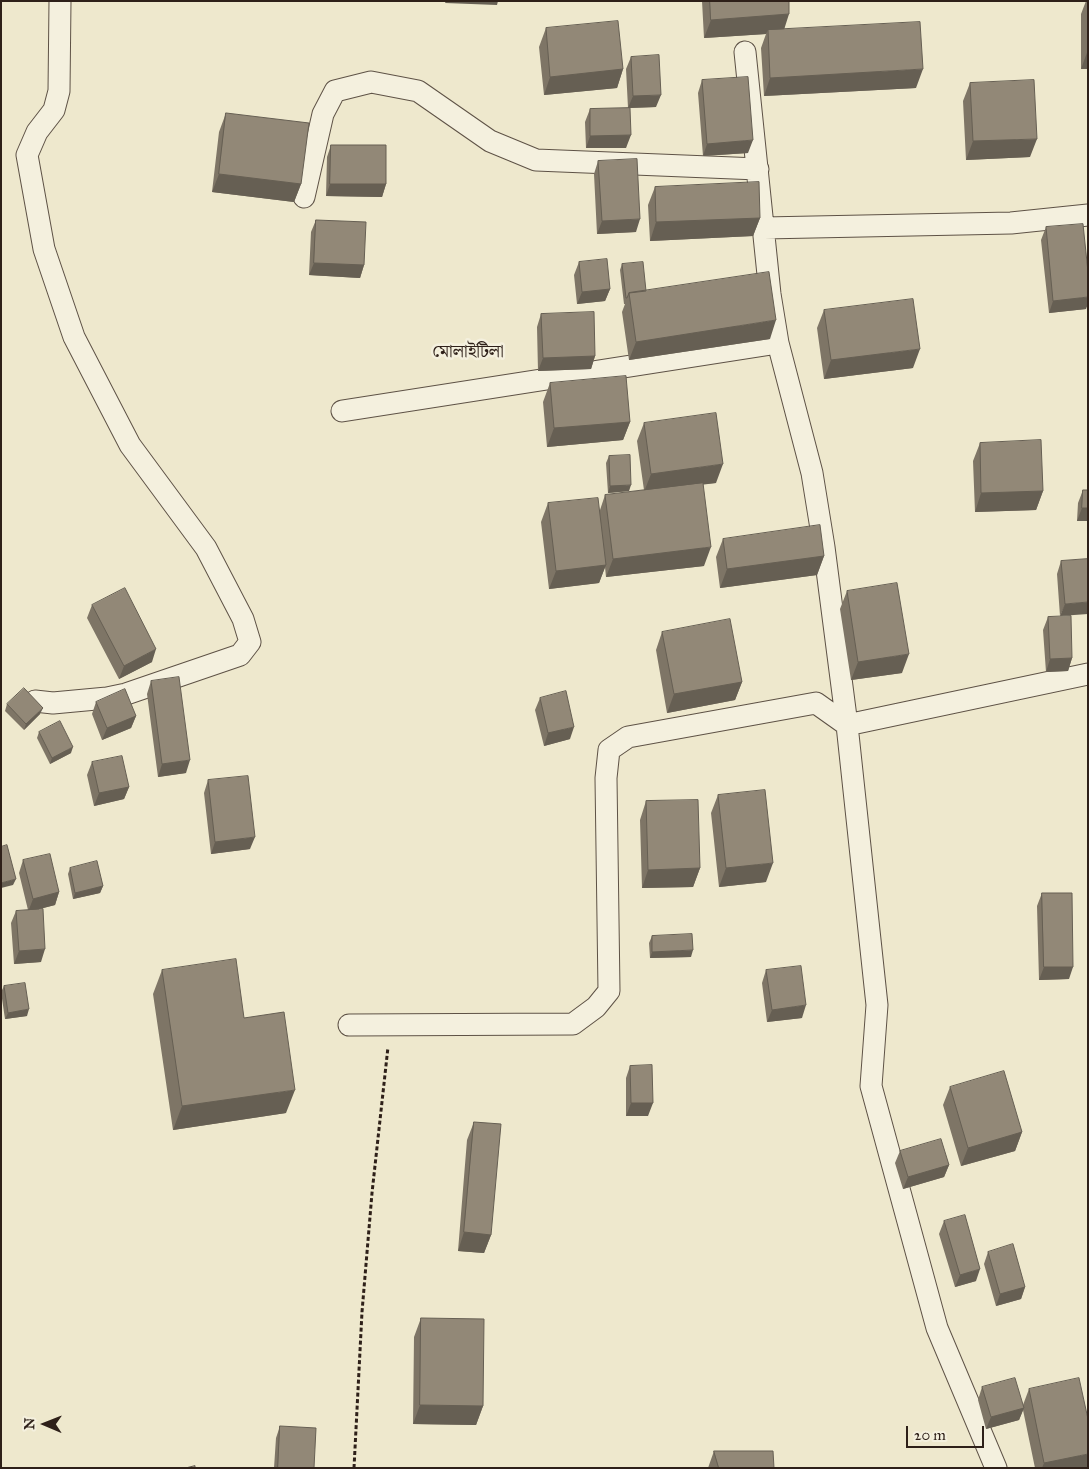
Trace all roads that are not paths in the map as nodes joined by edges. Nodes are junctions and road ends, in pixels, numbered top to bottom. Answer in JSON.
{"nodes":[{"id":1,"x":60,"y":1,"type":"edge"},
{"id":2,"x":745,"y":52,"type":"dead end"},
{"id":3,"x":758,"y":169,"type":"junction"},
{"id":4,"x":304,"y":197,"type":"edge"},
{"id":5,"x":1088,"y":215,"type":"edge"},
{"id":6,"x":764,"y":228,"type":"junction"},
{"id":7,"x":778,"y":343,"type":"junction"},
{"id":8,"x":342,"y":410,"type":"dead end"},
{"id":9,"x":1088,"y":674,"type":"edge"},
{"id":10,"x":35,"y":701,"type":"edge"},
{"id":11,"x":847,"y":725,"type":"junction"},
{"id":12,"x":349,"y":1026,"type":"dead end"},
{"id":13,"x":996,"y":1468,"type":"edge"}],
"edges":[{"from":1,"to":10,"type":"street"},
{"from":2,"to":3,"type":"street"},
{"from":3,"to":4,"type":"street"},
{"from":3,"to":6,"type":"street"},
{"from":5,"to":6,"type":"street"},
{"from":6,"to":7,"type":"street"},
{"from":7,"to":8,"type":"street"},
{"from":7,"to":11,"type":"street"},
{"from":9,"to":11,"type":"street"},
{"from":11,"to":12,"type":"street"},
{"from":11,"to":13,"type":"street"}]}
